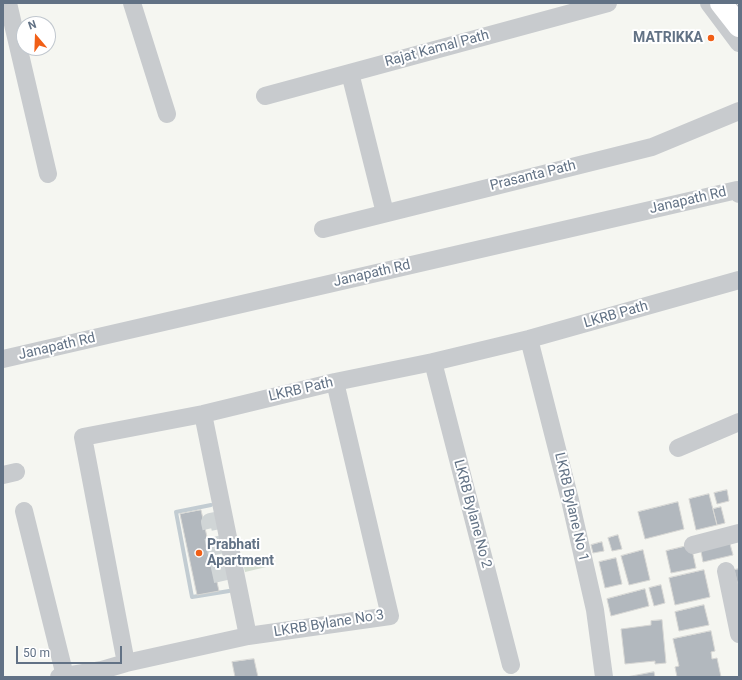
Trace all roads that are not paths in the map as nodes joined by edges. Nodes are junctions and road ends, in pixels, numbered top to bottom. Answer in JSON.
{"nodes":[{"id":1,"x":8,"y":3,"type":"edge"},
{"id":2,"x":132,"y":3,"type":"edge"},
{"id":3,"x":608,"y":3,"type":"edge"},
{"id":4,"x":709,"y":3,"type":"edge"},
{"id":5,"x":721,"y":3,"type":"edge"},
{"id":6,"x":736,"y":3,"type":"edge"},
{"id":7,"x":739,"y":7,"type":"edge"},
{"id":8,"x":739,"y":26,"type":"edge"},
{"id":9,"x":739,"y":43,"type":"edge"},
{"id":10,"x":350,"y":73,"type":"junction"},
{"id":11,"x":266,"y":96,"type":"dead end"},
{"id":12,"x":739,"y":111,"type":"edge"},
{"id":13,"x":167,"y":114,"type":"dead end"},
{"id":14,"x":48,"y":174,"type":"dead end"},
{"id":15,"x":739,"y":194,"type":"edge"},
{"id":16,"x":385,"y":213,"type":"junction"},
{"id":17,"x":323,"y":229,"type":"dead end"},
{"id":18,"x":739,"y":280,"type":"edge"},
{"id":19,"x":529,"y":339,"type":"junction"},
{"id":20,"x":3,"y":359,"type":"edge"},
{"id":21,"x":433,"y":362,"type":"junction"},
{"id":22,"x":335,"y":382,"type":"junction"},
{"id":23,"x":203,"y":414,"type":"junction"},
{"id":24,"x":739,"y":422,"type":"edge"},
{"id":25,"x":678,"y":448,"type":"dead end"},
{"id":26,"x":24,"y":511,"type":"dead end"},
{"id":27,"x":739,"y":533,"type":"edge"},
{"id":28,"x":694,"y":545,"type":"dead end"},
{"id":29,"x":726,"y":571,"type":"dead end"},
{"id":30,"x":739,"y":634,"type":"edge"},
{"id":31,"x":248,"y":636,"type":"junction"},
{"id":32,"x":126,"y":663,"type":"junction"},
{"id":33,"x":512,"y":665,"type":"dead end"},
{"id":34,"x":103,"y":674,"type":"edge"},
{"id":35,"x":62,"y":676,"type":"edge"},
{"id":36,"x":604,"y":677,"type":"edge"}],
"edges":[{"from":1,"to":14,"type":"street"},
{"from":2,"to":13,"type":"street"},
{"from":3,"to":10,"type":"street","name":"Rajat Kamal Path"},
{"from":4,"to":9,"type":"street"},
{"from":5,"to":8,"type":"main road"},
{"from":6,"to":7,"type":"main road"},
{"from":10,"to":11,"type":"street","name":"Rajat Kamal Path"},
{"from":10,"to":16,"type":"street"},
{"from":12,"to":16,"type":"street","name":"Prasanta Path"},
{"from":15,"to":20,"type":"street","name":"Janapath Rd"},
{"from":16,"to":17,"type":"street","name":"Prasanta Path"},
{"from":18,"to":19,"type":"street","name":"LKRB Path"},
{"from":19,"to":21,"type":"street","name":"LKRB Path"},
{"from":19,"to":36,"type":"street","name":"LKRB Bylane No 1"},
{"from":21,"to":22,"type":"street","name":"LKRB Path"},
{"from":21,"to":33,"type":"street","name":"LKRB Bylane No 2"},
{"from":22,"to":23,"type":"street","name":"LKRB Path"},
{"from":22,"to":31,"type":"street","name":"LKRB Bylane No 3"},
{"from":23,"to":31,"type":"street"},
{"from":23,"to":32,"type":"street","name":"LKRB Path"},
{"from":24,"to":25,"type":"street"},
{"from":26,"to":35,"type":"street"},
{"from":27,"to":28,"type":"street"},
{"from":29,"to":30,"type":"street"},
{"from":31,"to":32,"type":"street","name":"LKRB Bylane No 3"},
{"from":32,"to":34,"type":"street","name":"LKRB Bylane No 3"},
{"from":34,"to":35,"type":"street","name":"LKRB Bylane No 3"}]}
